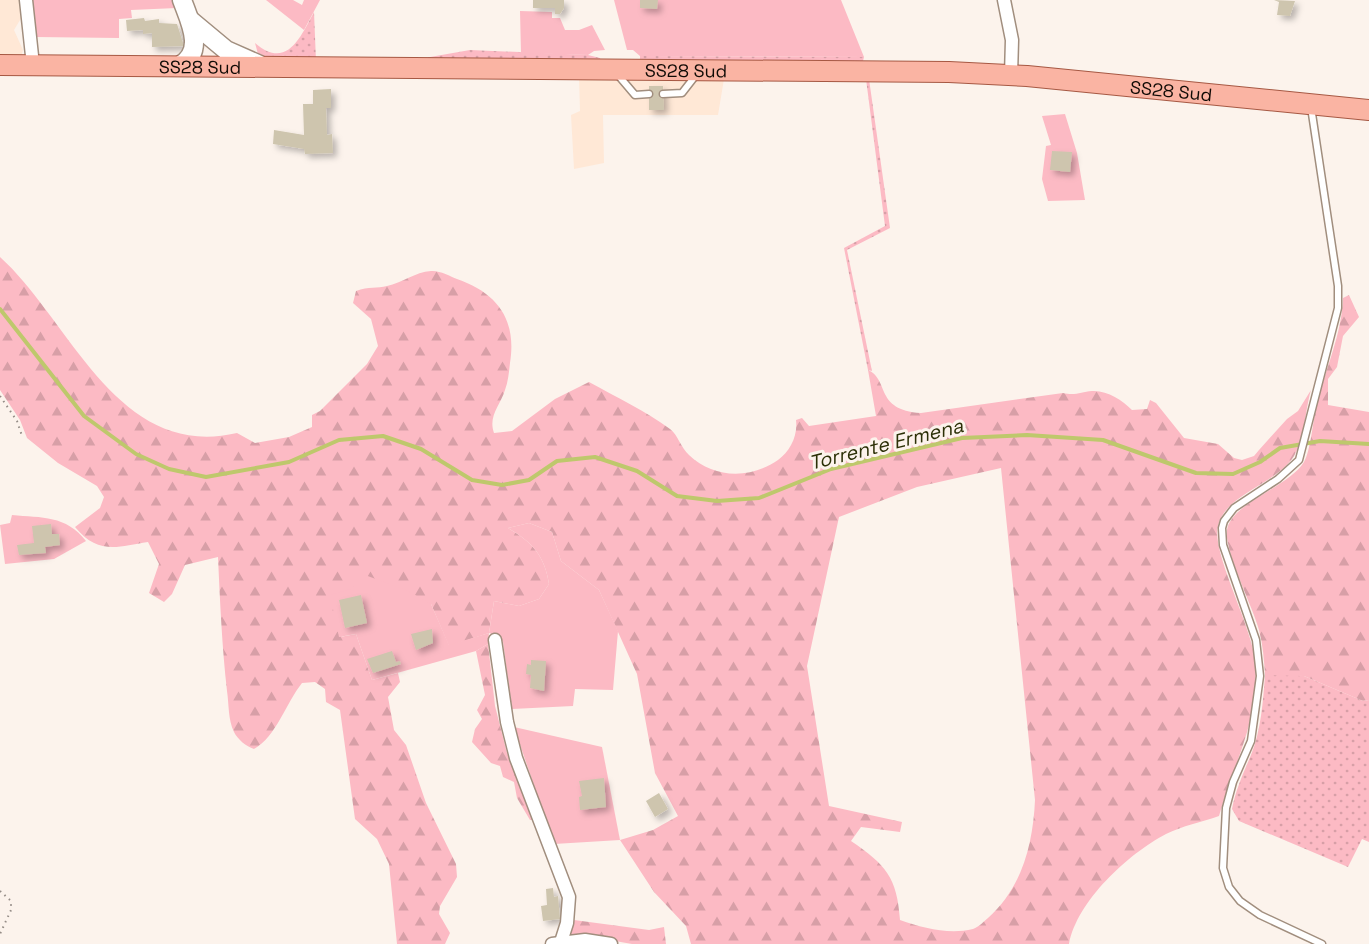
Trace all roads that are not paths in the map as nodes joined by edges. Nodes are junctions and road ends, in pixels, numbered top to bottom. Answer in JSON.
{"nodes":[{"id":1,"x":26,"y":0,"type":"edge"},
{"id":2,"x":182,"y":0,"type":"edge"},
{"id":3,"x":1004,"y":0,"type":"edge"},
{"id":4,"x":190,"y":20,"type":"junction"},
{"id":5,"x":212,"y":41,"type":"junction"},
{"id":6,"x":194,"y":48,"type":"junction"},
{"id":7,"x":0,"y":65,"type":"edge"},
{"id":8,"x":33,"y":65,"type":"junction"},
{"id":9,"x":179,"y":66,"type":"junction"},
{"id":10,"x":209,"y":66,"type":"junction"},
{"id":11,"x":264,"y":67,"type":"junction"},
{"id":12,"x":613,"y":70,"type":"junction"},
{"id":13,"x":699,"y":70,"type":"junction"},
{"id":14,"x":1011,"y":75,"type":"junction"},
{"id":15,"x":649,"y":94,"type":"dead end"},
{"id":16,"x":663,"y":94,"type":"dead end"},
{"id":17,"x":1310,"y":104,"type":"junction"},
{"id":18,"x":1369,"y":110,"type":"edge"},
{"id":19,"x":495,"y":640,"type":"dead end"},
{"id":20,"x":557,"y":943,"type":"edge"},
{"id":21,"x":610,"y":944,"type":"edge"},
{"id":22,"x":1322,"y":944,"type":"edge"}],
"edges":[{"from":1,"to":8,"type":"street"},
{"from":2,"to":4,"type":"main road"},
{"from":3,"to":14,"type":"street"},
{"from":4,"to":5,"type":"main road"},
{"from":4,"to":6,"type":"main road"},
{"from":5,"to":10,"type":"main road"},
{"from":5,"to":11,"type":"main road"},
{"from":6,"to":9,"type":"main road"},
{"from":6,"to":10,"type":"main road"},
{"from":7,"to":8,"type":"main road","name":"SS28 Sud"},
{"from":8,"to":9,"type":"main road","name":"SS28 Sud"},
{"from":9,"to":10,"type":"main road","name":"SS28 Sud"},
{"from":10,"to":11,"type":"main road","name":"SS28 Sud"},
{"from":11,"to":12,"type":"main road","name":"SS28 Sud"},
{"from":12,"to":13,"type":"main road","name":"SS28 Sud"},
{"from":12,"to":15,"type":"lane"},
{"from":13,"to":14,"type":"main road","name":"SS28 Sud"},
{"from":13,"to":16,"type":"lane"},
{"from":14,"to":17,"type":"main road","name":"SS28 Sud"},
{"from":17,"to":18,"type":"main road","name":"SS28 Sud"},
{"from":17,"to":22,"type":"lane"},
{"from":19,"to":20,"type":"street"},
{"from":20,"to":21,"type":"street"}]}
